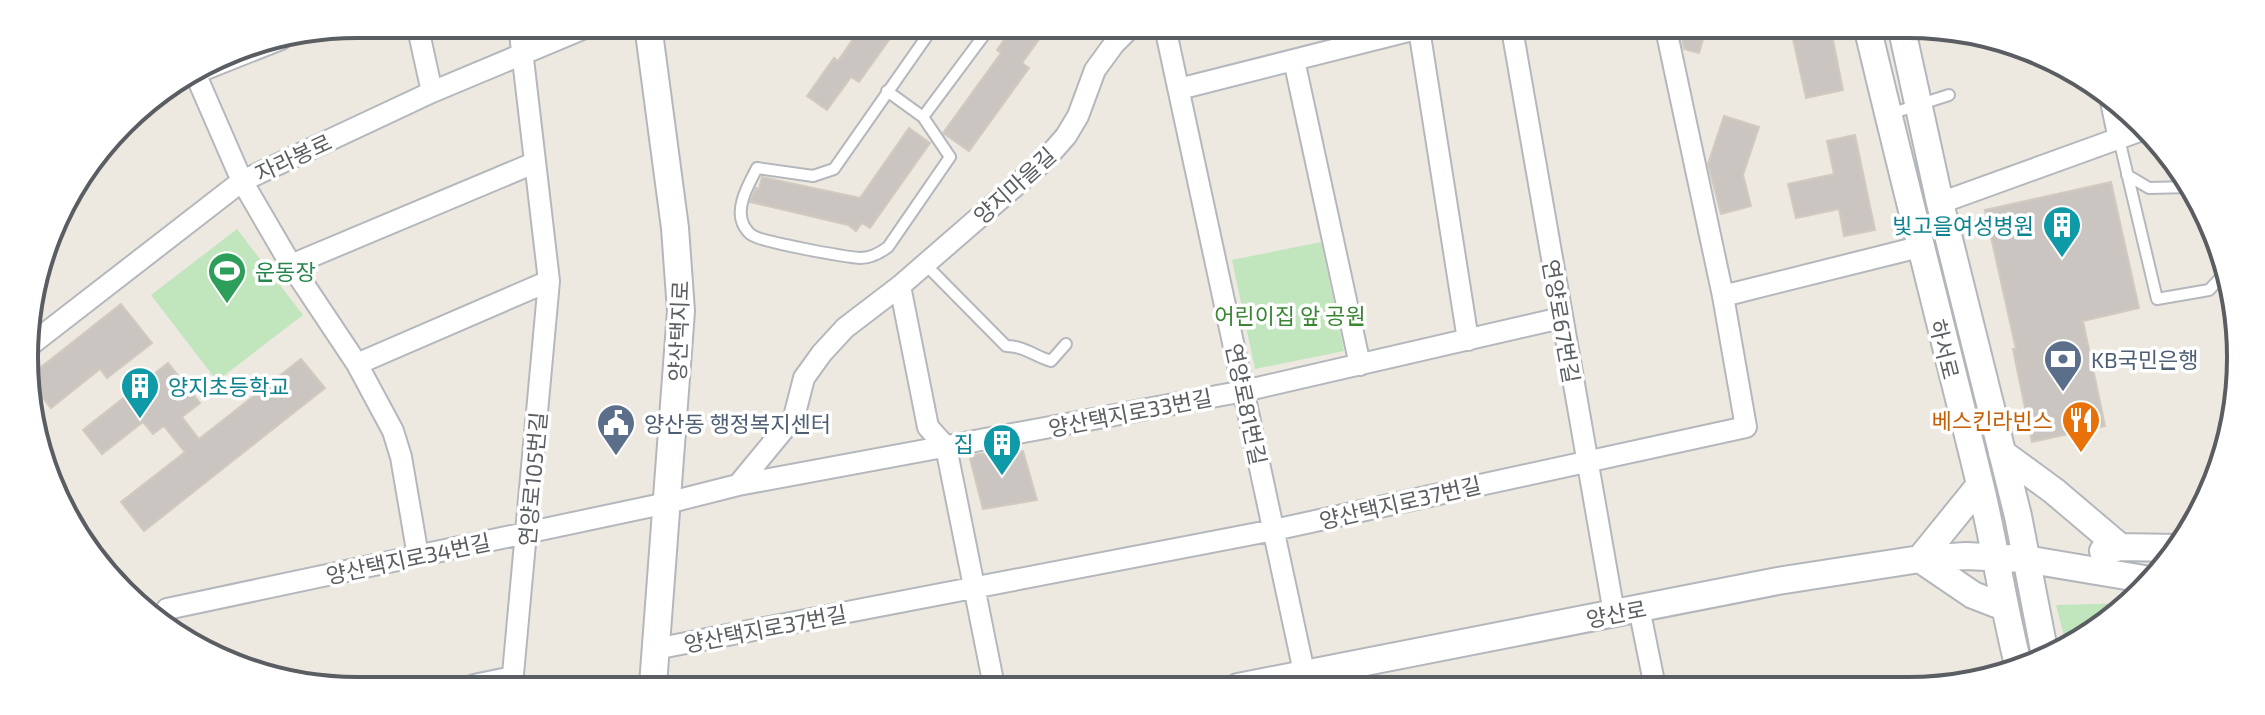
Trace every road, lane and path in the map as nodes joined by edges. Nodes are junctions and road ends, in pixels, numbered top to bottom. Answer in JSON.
{"nodes":[{"id":1,"x":420,"y":38,"type":"edge"},
{"id":2,"x":521,"y":38,"type":"edge"},
{"id":3,"x":560,"y":38,"type":"edge"},
{"id":4,"x":650,"y":38,"type":"edge"},
{"id":5,"x":925,"y":38,"type":"edge"},
{"id":6,"x":982,"y":38,"type":"edge"},
{"id":7,"x":1120,"y":38,"type":"edge"},
{"id":8,"x":1167,"y":38,"type":"edge"},
{"id":9,"x":1379,"y":38,"type":"edge"},
{"id":10,"x":1421,"y":38,"type":"edge"},
{"id":11,"x":1514,"y":38,"type":"edge"},
{"id":12,"x":1668,"y":38,"type":"edge"},
{"id":13,"x":1870,"y":38,"type":"edge"},
{"id":14,"x":1904,"y":38,"type":"edge"},
{"id":15,"x":523,"y":53,"type":"junction"},
{"id":16,"x":1294,"y":60,"type":"junction"},
{"id":17,"x":195,"y":83,"type":"edge"},
{"id":18,"x":1179,"y":89,"type":"junction"},
{"id":19,"x":887,"y":91,"type":"junction"},
{"id":20,"x":432,"y":92,"type":"junction"},
{"id":21,"x":1949,"y":95,"type":"dead end"},
{"id":22,"x":1917,"y":106,"type":"junction"},
{"id":23,"x":2114,"y":113,"type":"edge"},
{"id":24,"x":1888,"y":115,"type":"junction"},
{"id":25,"x":923,"y":117,"type":"junction"},
{"id":26,"x":2134,"y":133,"type":"edge"},
{"id":27,"x":2119,"y":139,"type":"junction"},
{"id":28,"x":534,"y":163,"type":"junction"},
{"id":29,"x":2127,"y":175,"type":"junction"},
{"id":30,"x":242,"y":181,"type":"junction"},
{"id":31,"x":2177,"y":187,"type":"edge"},
{"id":32,"x":1940,"y":203,"type":"junction"},
{"id":33,"x":1919,"y":247,"type":"junction"},
{"id":34,"x":925,"y":264,"type":"junction"},
{"id":35,"x":291,"y":265,"type":"junction"},
{"id":36,"x":549,"y":281,"type":"junction"},
{"id":37,"x":2218,"y":281,"type":"edge"},
{"id":38,"x":900,"y":286,"type":"junction"},
{"id":39,"x":1723,"y":296,"type":"junction"},
{"id":40,"x":1561,"y":318,"type":"junction"},
{"id":41,"x":39,"y":338,"type":"edge"},
{"id":42,"x":1468,"y":340,"type":"junction"},
{"id":43,"x":1066,"y":344,"type":"dead end"},
{"id":44,"x":357,"y":364,"type":"junction"},
{"id":45,"x":1360,"y":365,"type":"junction"},
{"id":46,"x":1244,"y":391,"type":"junction"},
{"id":47,"x":946,"y":447,"type":"junction"},
{"id":48,"x":2002,"y":453,"type":"junction"},
{"id":49,"x":1587,"y":461,"type":"junction"},
{"id":50,"x":738,"y":485,"type":"junction"},
{"id":51,"x":1980,"y":485,"type":"junction"},
{"id":52,"x":667,"y":503,"type":"junction"},
{"id":53,"x":1274,"y":530,"type":"junction"},
{"id":54,"x":527,"y":533,"type":"junction"},
{"id":55,"x":2120,"y":547,"type":"junction"},
{"id":56,"x":2164,"y":548,"type":"edge"},
{"id":57,"x":418,"y":556,"type":"junction"},
{"id":58,"x":1996,"y":556,"type":"junction"},
{"id":59,"x":1920,"y":559,"type":"junction"},
{"id":60,"x":2025,"y":559,"type":"junction"},
{"id":61,"x":2061,"y":563,"type":"junction"},
{"id":62,"x":2138,"y":578,"type":"edge"},
{"id":63,"x":974,"y":588,"type":"junction"},
{"id":64,"x":2004,"y":607,"type":"junction"},
{"id":65,"x":1627,"y":611,"type":"junction"},
{"id":66,"x":167,"y":613,"type":"edge"},
{"id":67,"x":2043,"y":647,"type":"edge"},
{"id":68,"x":655,"y":649,"type":"junction"},
{"id":69,"x":2016,"y":658,"type":"edge"},
{"id":70,"x":1304,"y":672,"type":"junction"},
{"id":71,"x":512,"y":677,"type":"edge"},
{"id":72,"x":653,"y":677,"type":"edge"},
{"id":73,"x":992,"y":677,"type":"edge"},
{"id":74,"x":1282,"y":677,"type":"edge"},
{"id":75,"x":1651,"y":677,"type":"edge"}],
"edges":[{"from":1,"to":20,"type":"street"},
{"from":2,"to":15,"type":"street","name":"연양로105번길"},
{"from":3,"to":15,"type":"street","name":"자라봉로"},
{"from":4,"to":52,"type":"street","name":"양산택지로"},
{"from":5,"to":19,"type":"lane"},
{"from":6,"to":25,"type":"lane"},
{"from":7,"to":34,"type":"street","name":"양지마을길"},
{"from":8,"to":18,"type":"street","name":"연양로81번길"},
{"from":9,"to":16,"type":"street"},
{"from":10,"to":42,"type":"street"},
{"from":11,"to":40,"type":"street","name":"연양로67번길"},
{"from":12,"to":39,"type":"street","name":"양산택지로37번길"},
{"from":13,"to":24,"type":"street","name":"하서로"},
{"from":14,"to":22,"type":"street","name":"하서로"},
{"from":15,"to":20,"type":"street","name":"자라봉로"},
{"from":15,"to":28,"type":"street","name":"연양로105번길"},
{"from":16,"to":18,"type":"street"},
{"from":16,"to":45,"type":"street"},
{"from":17,"to":30,"type":"street"},
{"from":18,"to":46,"type":"street","name":"연양로81번길"},
{"from":19,"to":25,"type":"lane"},
{"from":19,"to":25,"type":"lane"},
{"from":20,"to":30,"type":"street","name":"자라봉로"},
{"from":21,"to":22,"type":"lane"},
{"from":22,"to":24,"type":"lane"},
{"from":22,"to":32,"type":"street","name":"하서로"},
{"from":23,"to":27,"type":"street"},
{"from":24,"to":33,"type":"street","name":"하서로"},
{"from":26,"to":27,"type":"street"},
{"from":27,"to":29,"type":"lane"},
{"from":27,"to":32,"type":"street"},
{"from":28,"to":35,"type":"street"},
{"from":28,"to":36,"type":"street","name":"연양로105번길"},
{"from":29,"to":31,"type":"lane"},
{"from":29,"to":37,"type":"lane"},
{"from":30,"to":35,"type":"street"},
{"from":30,"to":41,"type":"street","name":"자라봉로"},
{"from":32,"to":48,"type":"street","name":"하서로"},
{"from":33,"to":39,"type":"street"},
{"from":33,"to":51,"type":"street","name":"하서로"},
{"from":34,"to":38,"type":"street","name":"양지마을길"},
{"from":34,"to":43,"type":"lane"},
{"from":35,"to":44,"type":"street"},
{"from":36,"to":44,"type":"street"},
{"from":36,"to":54,"type":"street","name":"연양로105번길"},
{"from":38,"to":47,"type":"street"},
{"from":38,"to":50,"type":"street","name":"양지마을길"},
{"from":39,"to":49,"type":"street","name":"양산택지로37번길"},
{"from":40,"to":42,"type":"street","name":"양산택지로33번길"},
{"from":40,"to":49,"type":"street","name":"연양로67번길"},
{"from":42,"to":45,"type":"street","name":"양산택지로33번길"},
{"from":44,"to":57,"type":"street"},
{"from":45,"to":46,"type":"street","name":"양산택지로33번길"},
{"from":46,"to":47,"type":"street","name":"양산택지로33번길"},
{"from":46,"to":53,"type":"street","name":"연양로81번길"},
{"from":47,"to":50,"type":"street","name":"양산택지로33번길"},
{"from":47,"to":63,"type":"street"},
{"from":48,"to":55,"type":"street"},
{"from":48,"to":60,"type":"street","name":"하서로"},
{"from":49,"to":53,"type":"street","name":"양산택지로37번길"},
{"from":49,"to":65,"type":"street","name":"연양로67번길"},
{"from":50,"to":52,"type":"street","name":"양산택지로33번길"},
{"from":51,"to":58,"type":"street","name":"하서로"},
{"from":51,"to":59,"type":"street"},
{"from":52,"to":54,"type":"street","name":"양산택지로34번길"},
{"from":52,"to":68,"type":"street","name":"양산택지로"},
{"from":53,"to":63,"type":"street","name":"양산택지로37번길"},
{"from":53,"to":70,"type":"street","name":"연양로81번길"},
{"from":54,"to":57,"type":"street","name":"양산택지로34번길"},
{"from":54,"to":71,"type":"street","name":"연양로105번길"},
{"from":55,"to":56,"type":"street"},
{"from":55,"to":61,"type":"street"},
{"from":57,"to":66,"type":"street","name":"양산택지로34번길"},
{"from":58,"to":59,"type":"street","name":"양산로"},
{"from":58,"to":60,"type":"street","name":"양산로"},
{"from":58,"to":64,"type":"street","name":"하서로"},
{"from":59,"to":64,"type":"street"},
{"from":59,"to":65,"type":"street","name":"양산로"},
{"from":60,"to":61,"type":"street","name":"양산로"},
{"from":60,"to":67,"type":"street","name":"하서로"},
{"from":61,"to":62,"type":"street","name":"양산로"},
{"from":63,"to":68,"type":"street","name":"양산택지로37번길"},
{"from":63,"to":73,"type":"street"},
{"from":64,"to":69,"type":"street","name":"하서로"},
{"from":65,"to":70,"type":"street","name":"양산로"},
{"from":65,"to":75,"type":"street","name":"연양로67번길"},
{"from":68,"to":72,"type":"street","name":"양산택지로"},
{"from":70,"to":74,"type":"street","name":"양산로"}]}
